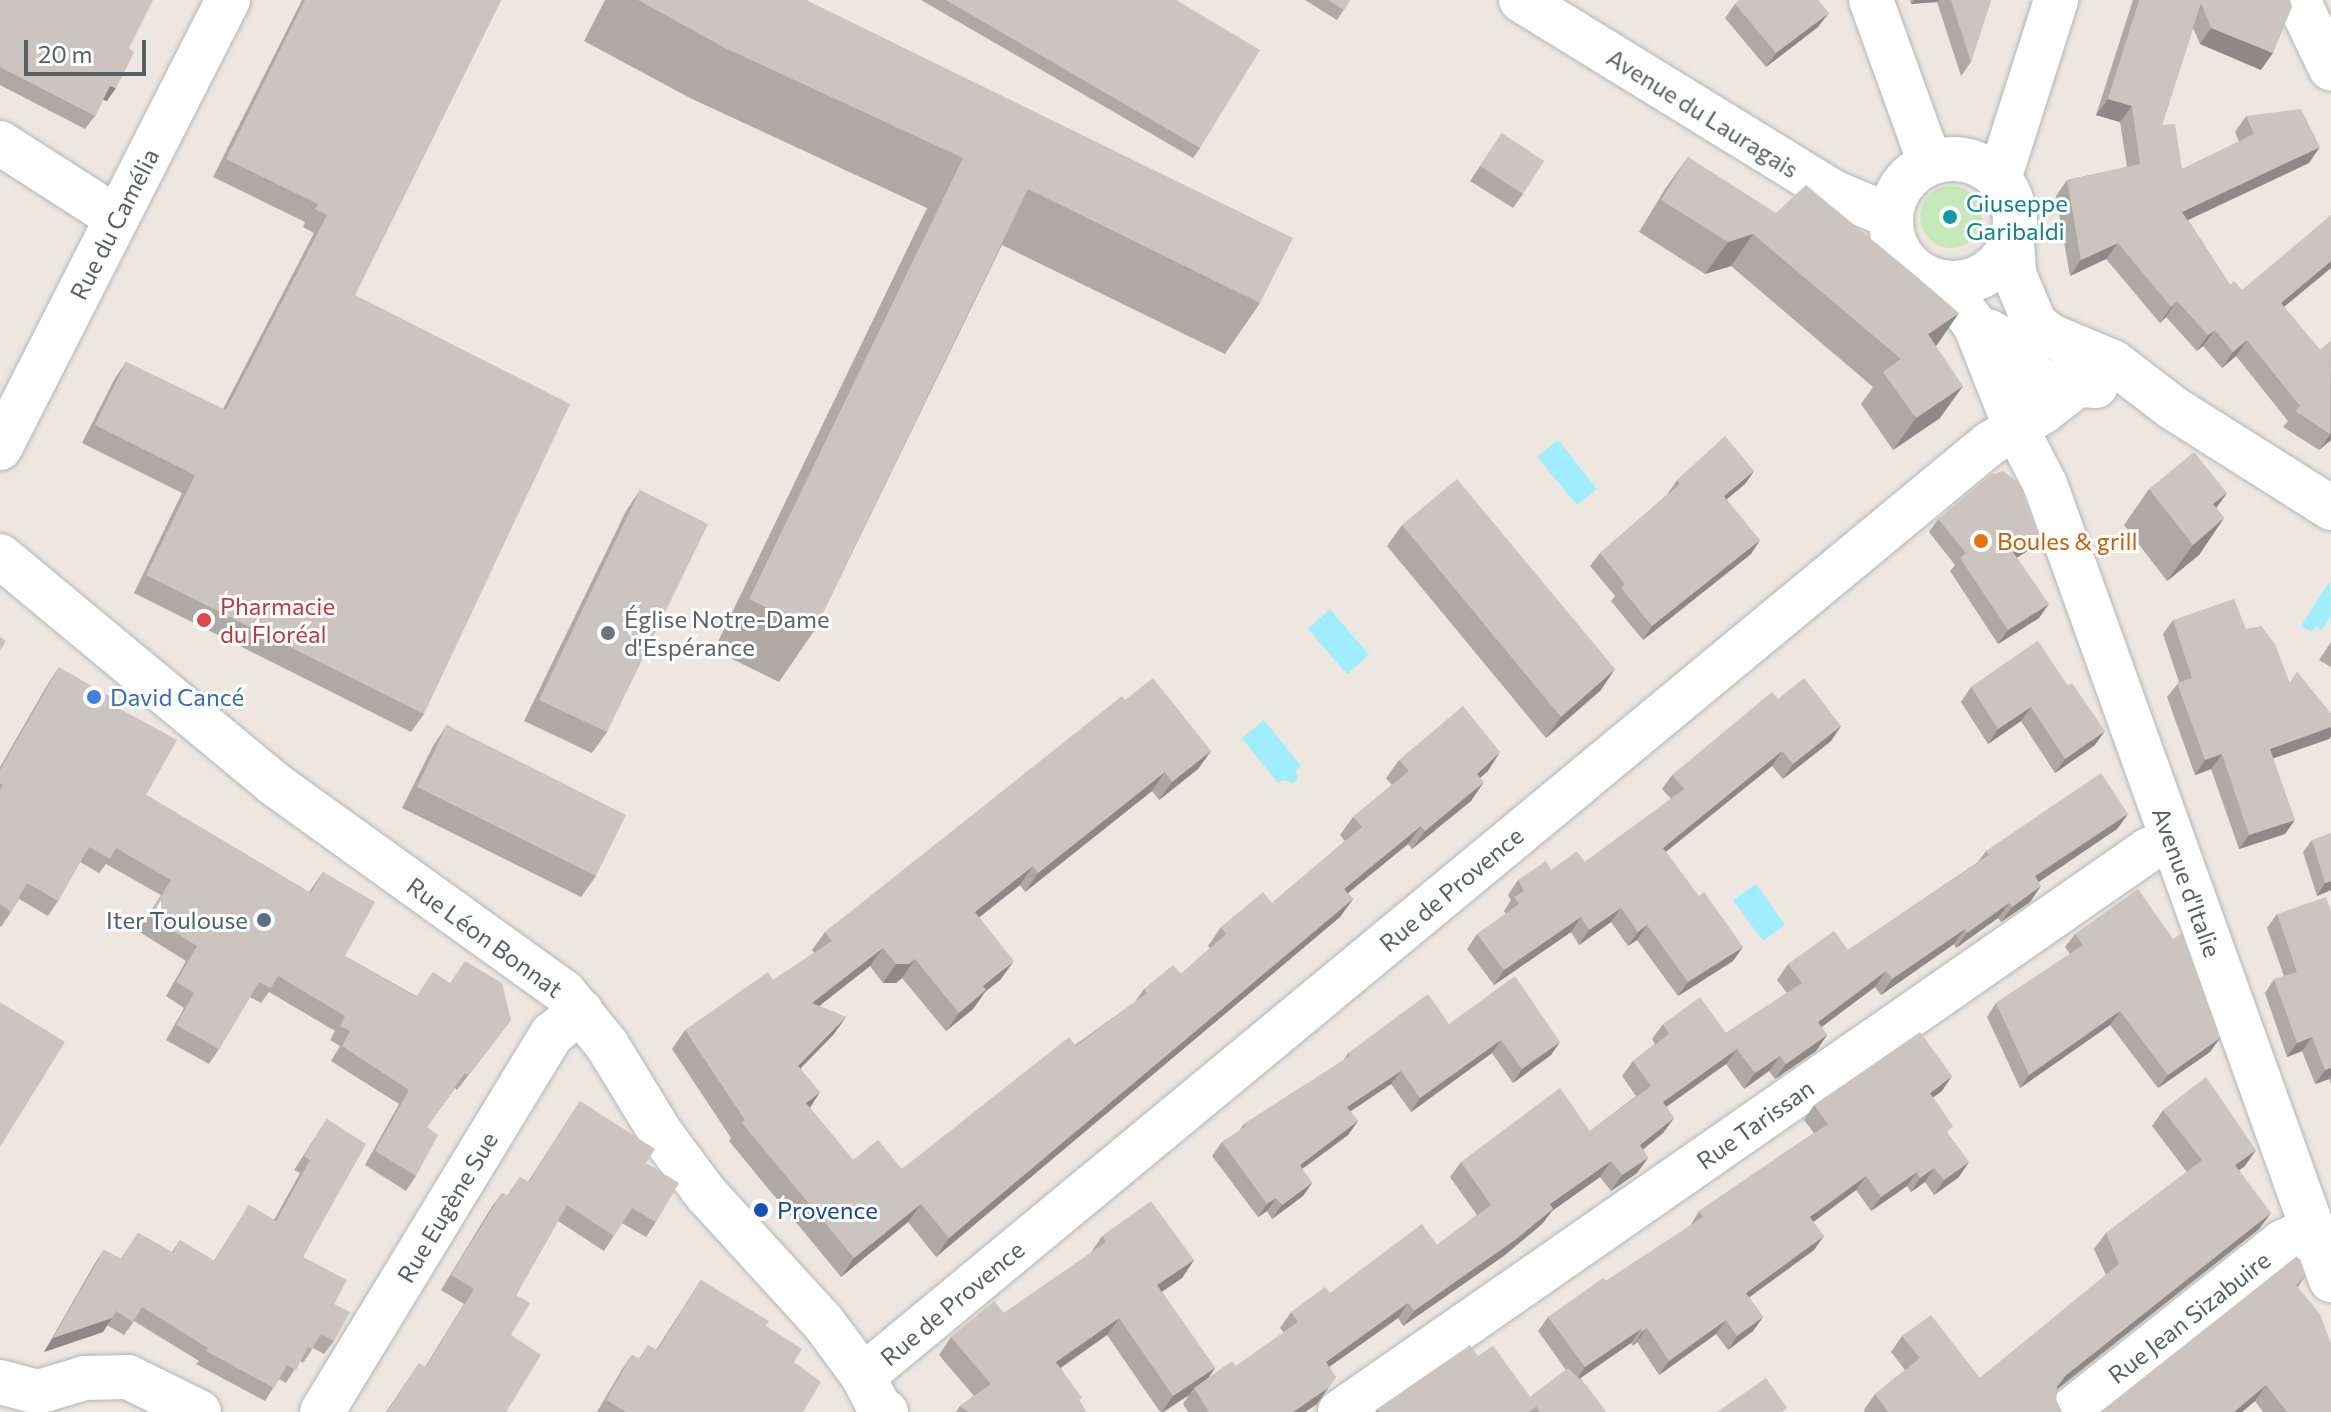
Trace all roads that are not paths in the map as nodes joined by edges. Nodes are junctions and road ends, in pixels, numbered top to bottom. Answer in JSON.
{"nodes":[{"id":1,"x":228,"y":0,"type":"edge"},
{"id":2,"x":1521,"y":0,"type":"edge"},
{"id":3,"x":1871,"y":0,"type":"edge"},
{"id":4,"x":2056,"y":0,"type":"edge"},
{"id":5,"x":2298,"y":0,"type":"edge"},
{"id":6,"x":2331,"y":69,"type":"edge"},
{"id":7,"x":0,"y":143,"type":"edge"},
{"id":8,"x":1930,"y":163,"type":"junction"},
{"id":9,"x":1999,"y":179,"type":"junction"},
{"id":10,"x":1890,"y":216,"type":"junction"},
{"id":11,"x":117,"y":218,"type":"junction"},
{"id":12,"x":2012,"y":242,"type":"junction"},
{"id":13,"x":1943,"y":283,"type":"junction"},
{"id":14,"x":2035,"y":324,"type":"junction"},
{"id":15,"x":2045,"y":401,"type":"junction"},
{"id":16,"x":2173,"y":408,"type":"junction"},
{"id":17,"x":0,"y":448,"type":"edge"},
{"id":18,"x":2331,"y":508,"type":"edge"},
{"id":19,"x":0,"y":556,"type":"edge"},
{"id":20,"x":2172,"y":839,"type":"junction"},
{"id":21,"x":581,"y":1011,"type":"junction"},
{"id":22,"x":2313,"y":1228,"type":"junction"},
{"id":23,"x":2331,"y":1280,"type":"edge"},
{"id":24,"x":24,"y":1395,"type":"edge"},
{"id":25,"x":876,"y":1402,"type":"edge"},
{"id":26,"x":199,"y":1412,"type":"edge"},
{"id":27,"x":322,"y":1412,"type":"edge"},
{"id":28,"x":1340,"y":1412,"type":"edge"},
{"id":29,"x":2069,"y":1412,"type":"edge"}],
"edges":[{"from":1,"to":11,"type":"street","name":"Rue du Camélia"},
{"from":2,"to":10,"type":"street","name":"Avenue du Lauragais"},
{"from":3,"to":8,"type":"street"},
{"from":4,"to":9,"type":"street"},
{"from":5,"to":6,"type":"street"},
{"from":7,"to":11,"type":"street"},
{"from":8,"to":9,"type":"street"},
{"from":8,"to":10,"type":"street"},
{"from":9,"to":12,"type":"street"},
{"from":10,"to":13,"type":"street"},
{"from":11,"to":17,"type":"street","name":"Rue du Camélia"},
{"from":12,"to":13,"type":"street"},
{"from":12,"to":14,"type":"street"},
{"from":13,"to":15,"type":"street"},
{"from":14,"to":15,"type":"street","name":"Avenue d'Italie"},
{"from":14,"to":16,"type":"street"},
{"from":15,"to":16,"type":"street"},
{"from":15,"to":20,"type":"street","name":"Avenue d'Italie"},
{"from":15,"to":25,"type":"street","name":"Rue de Provence"},
{"from":16,"to":18,"type":"street"},
{"from":19,"to":21,"type":"street","name":"Rue Léon Bonnat"},
{"from":20,"to":22,"type":"street","name":"Avenue d'Italie"},
{"from":20,"to":28,"type":"street","name":"Rue Tarissan"},
{"from":21,"to":25,"type":"street","name":"Rue Léon Bonnat"},
{"from":21,"to":27,"type":"street","name":"Rue Eugène Sue"},
{"from":22,"to":23,"type":"street","name":"Avenue d'Italie"},
{"from":22,"to":29,"type":"street","name":"Rue Jean Sizabuire"},
{"from":24,"to":26,"type":"street"}]}
